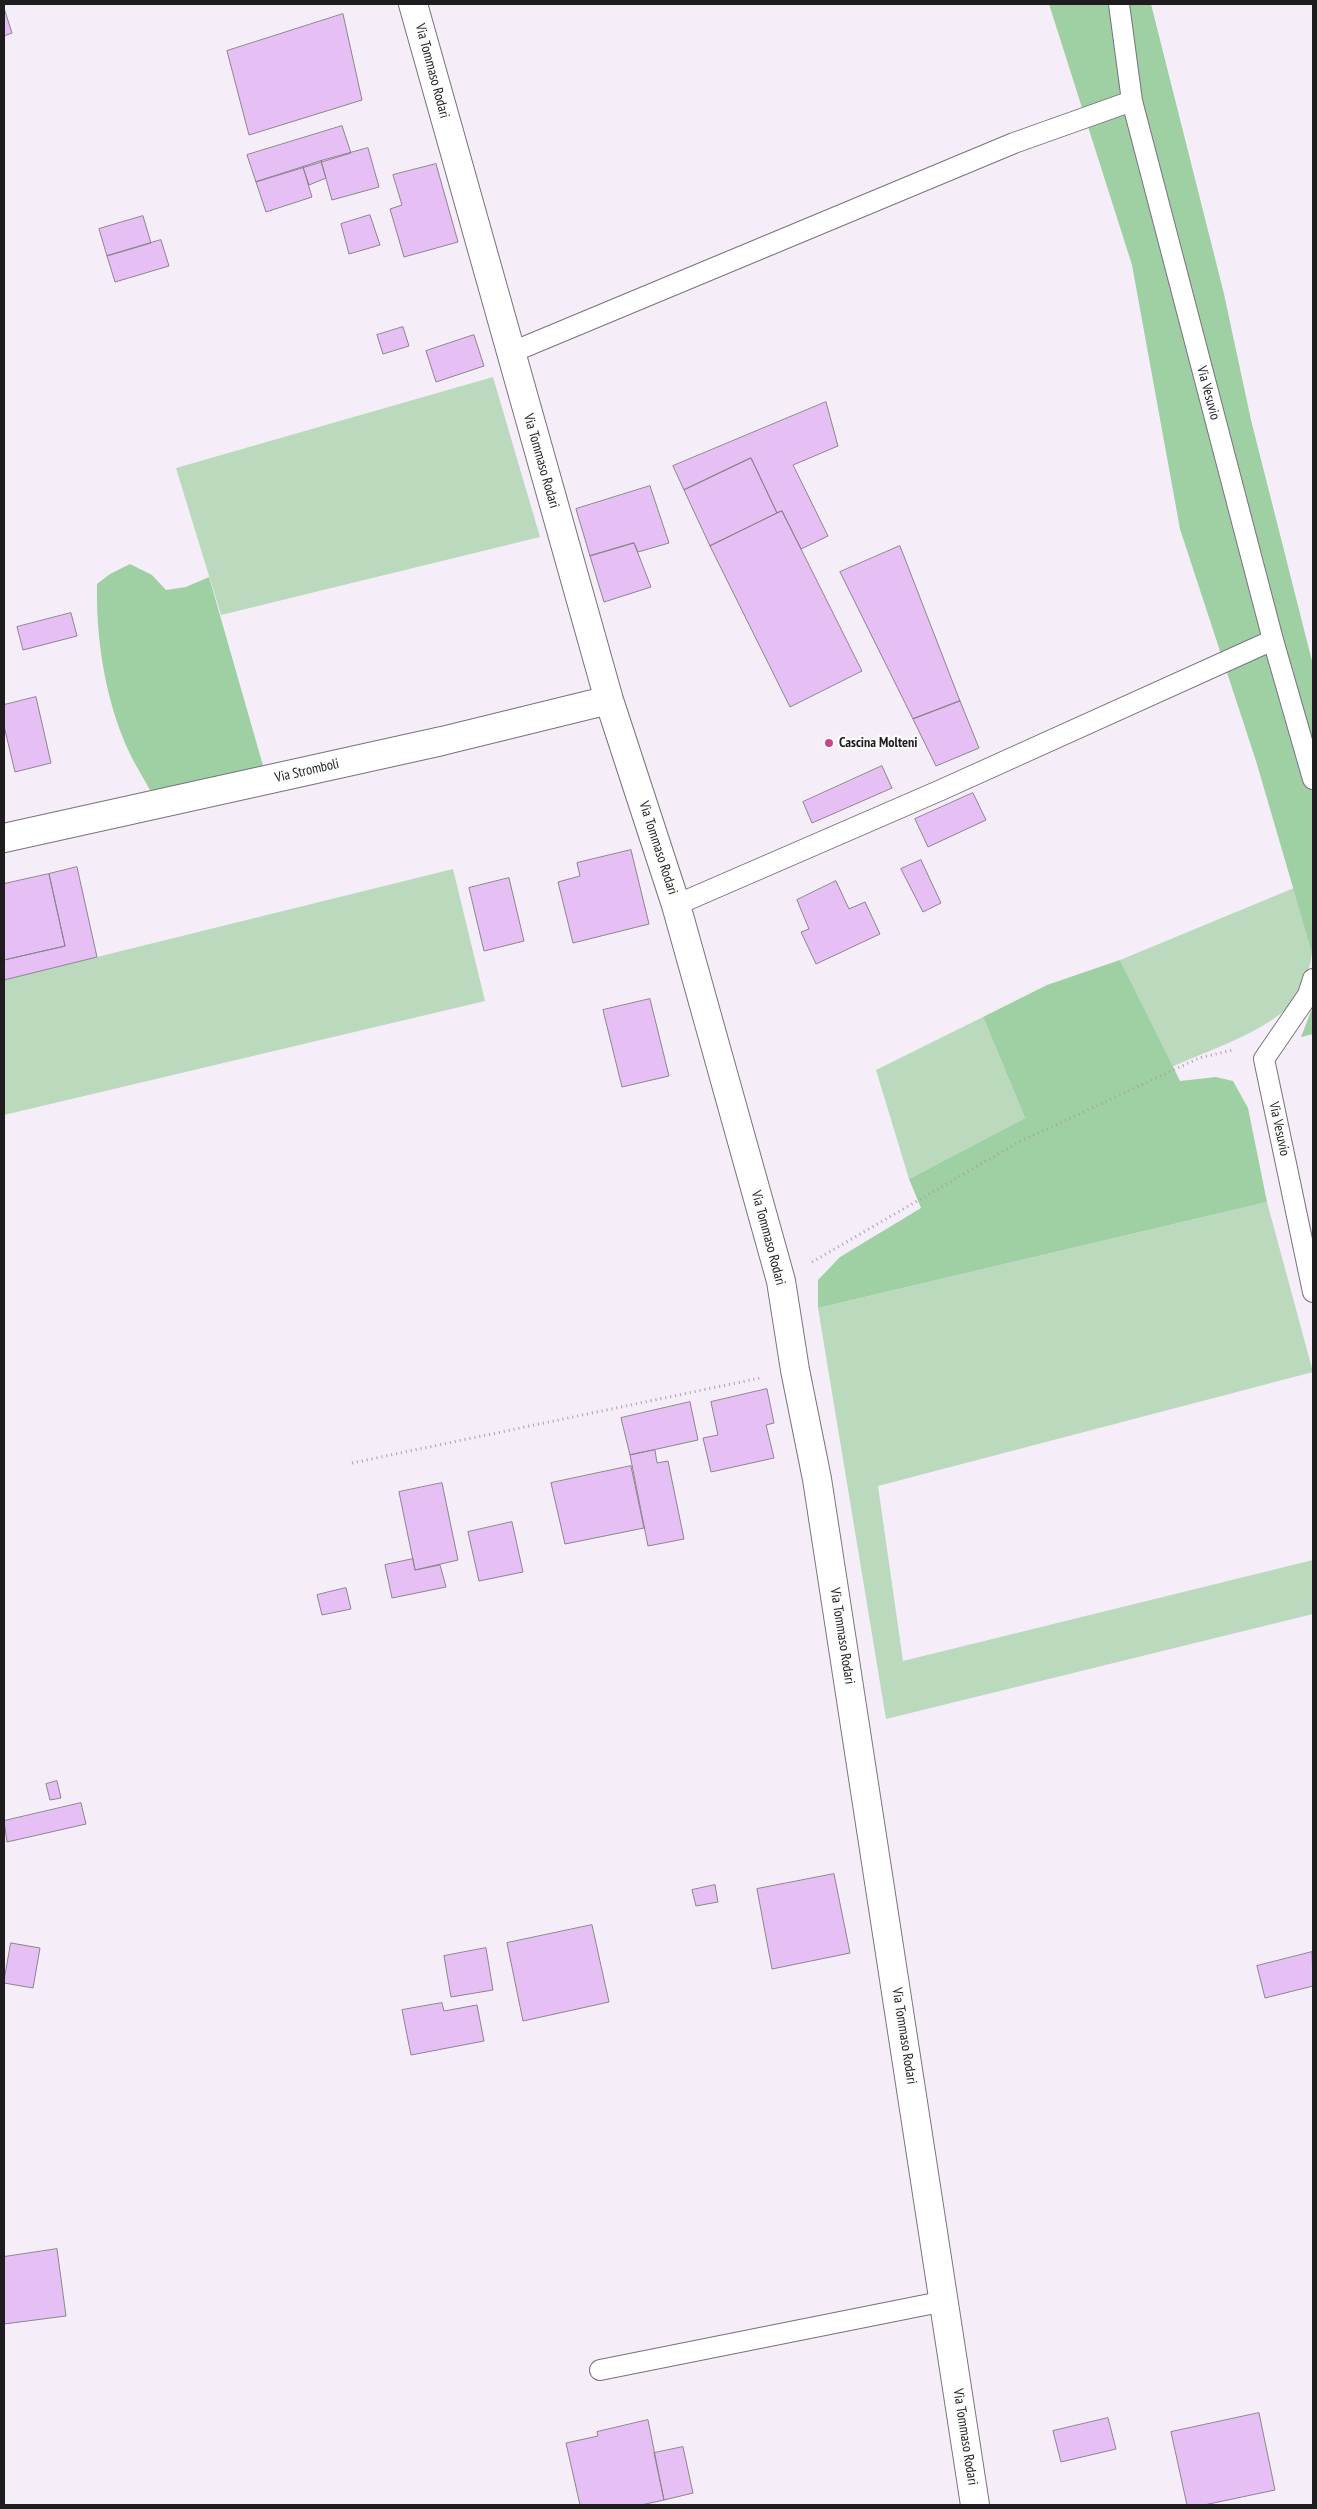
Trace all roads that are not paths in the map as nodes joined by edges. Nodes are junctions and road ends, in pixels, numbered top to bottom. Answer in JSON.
{"nodes":[{"id":1,"x":414,"y":4,"type":"edge"},
{"id":2,"x":1119,"y":4,"type":"edge"},
{"id":3,"x":1132,"y":101,"type":"junction"},
{"id":4,"x":510,"y":352,"type":"junction"},
{"id":5,"x":1273,"y":640,"type":"junction"},
{"id":6,"x":609,"y":700,"type":"junction"},
{"id":7,"x":1313,"y":779,"type":"edge"},
{"id":8,"x":4,"y":838,"type":"edge"},
{"id":9,"x":676,"y":905,"type":"junction"},
{"id":10,"x":1313,"y":978,"type":"edge"},
{"id":11,"x":1313,"y":1292,"type":"edge"},
{"id":12,"x":945,"y":2301,"type":"junction"},
{"id":13,"x":600,"y":2370,"type":"dead end"},
{"id":14,"x":975,"y":2505,"type":"edge"}],
"edges":[{"from":1,"to":4,"type":"street","name":"Via Tommaso Rodari"},
{"from":2,"to":3,"type":"lane","name":"Via Vesuvio"},
{"from":3,"to":4,"type":"lane"},
{"from":3,"to":5,"type":"lane","name":"Via Vesuvio"},
{"from":4,"to":6,"type":"street","name":"Via Tommaso Rodari"},
{"from":5,"to":7,"type":"lane","name":"Via Vesuvio"},
{"from":5,"to":9,"type":"lane"},
{"from":6,"to":8,"type":"street","name":"Via Stromboli"},
{"from":6,"to":9,"type":"street","name":"Via Tommaso Rodari"},
{"from":9,"to":12,"type":"street","name":"Via Tommaso Rodari"},
{"from":10,"to":11,"type":"lane","name":"Via Vesuvio"},
{"from":12,"to":13,"type":"lane"},
{"from":12,"to":14,"type":"street","name":"Via Tommaso Rodari"}]}
